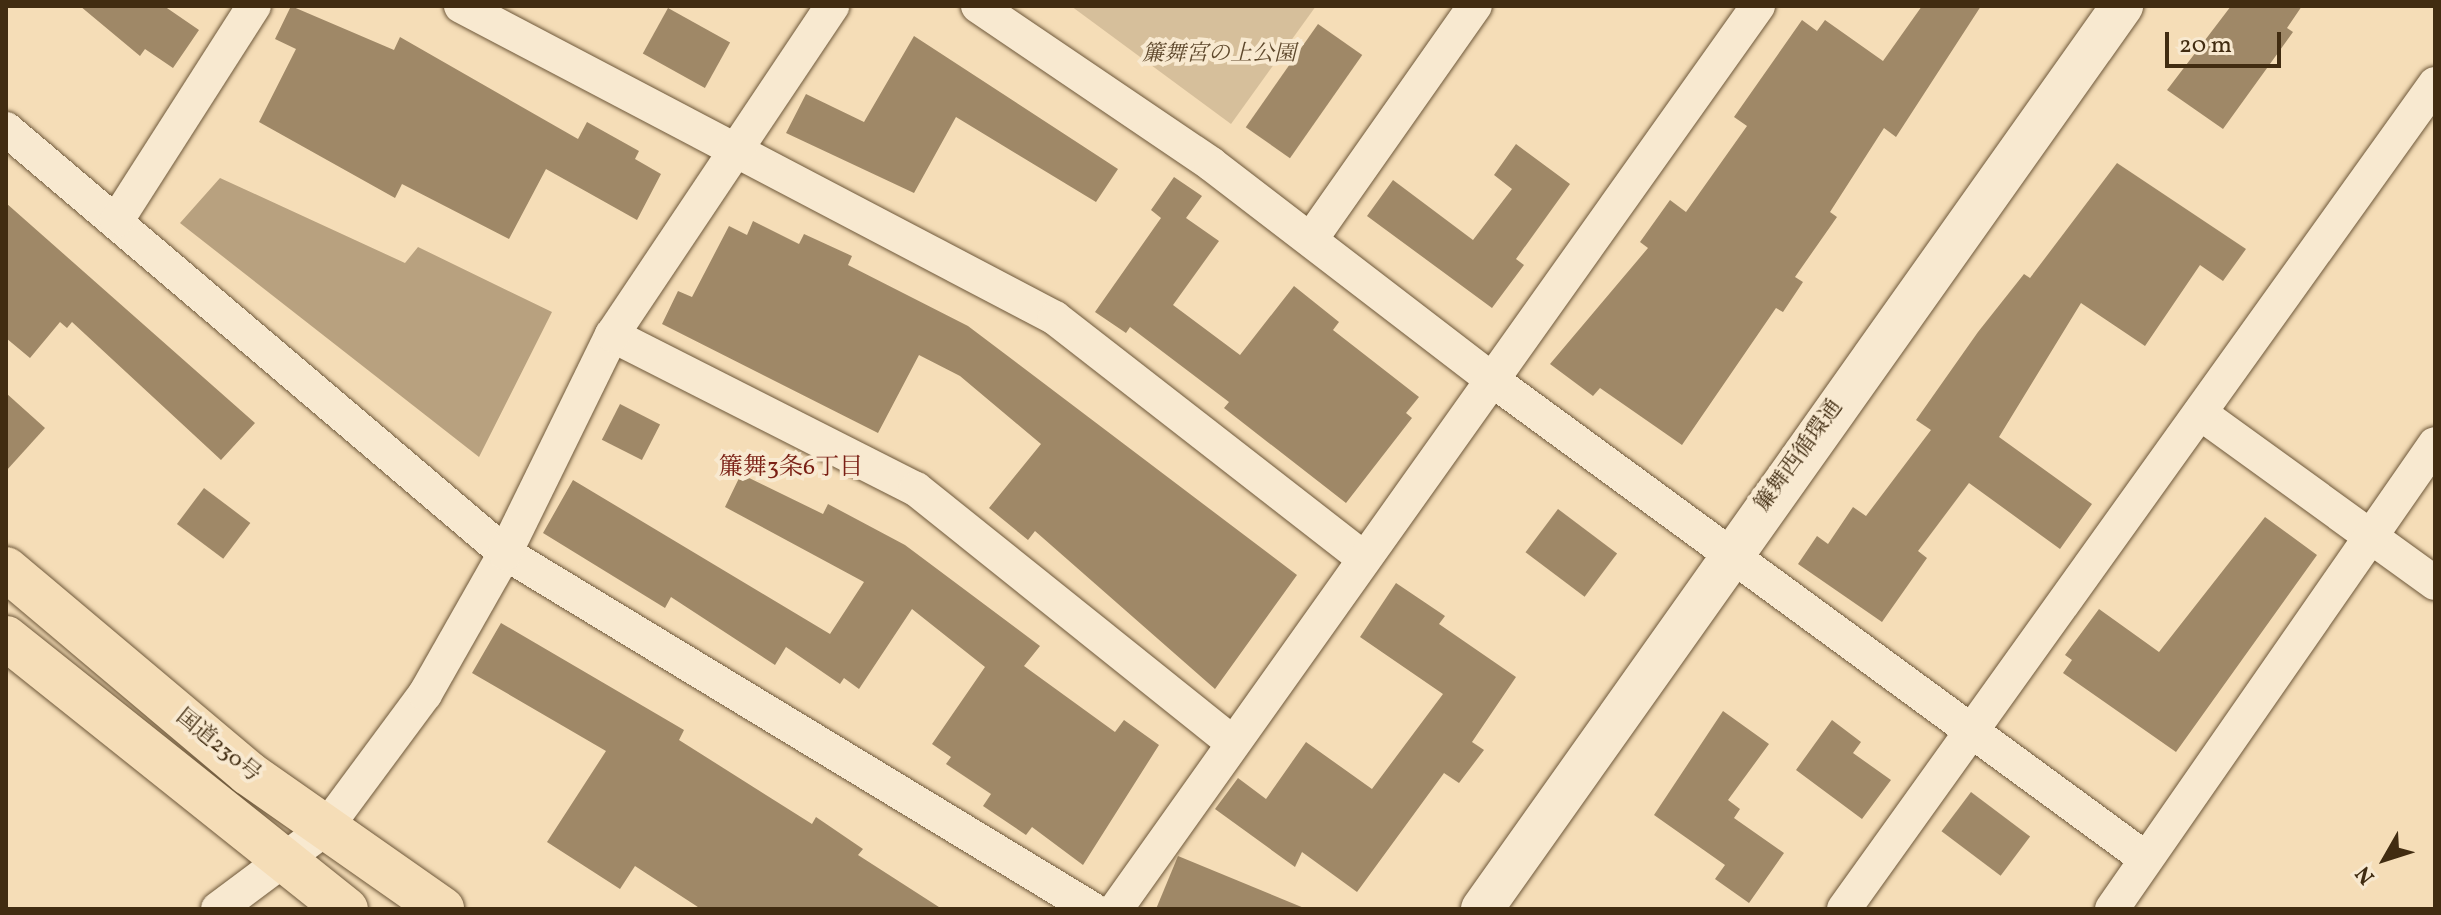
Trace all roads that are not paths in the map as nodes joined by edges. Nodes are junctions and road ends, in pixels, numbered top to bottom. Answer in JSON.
{"nodes":[{"id":1,"x":254,"y":6,"type":"edge"},
{"id":2,"x":461,"y":6,"type":"edge"},
{"id":3,"x":832,"y":6,"type":"edge"},
{"id":4,"x":978,"y":6,"type":"edge"},
{"id":5,"x":1475,"y":6,"type":"edge"},
{"id":6,"x":1758,"y":6,"type":"edge"},
{"id":7,"x":2122,"y":6,"type":"edge"},
{"id":8,"x":2435,"y":84,"type":"edge"},
{"id":9,"x":6,"y":129,"type":"edge"},
{"id":10,"x":731,"y":150,"type":"junction"},
{"id":11,"x":117,"y":220,"type":"junction"},
{"id":12,"x":1311,"y":239,"type":"junction"},
{"id":13,"x":612,"y":335,"type":"junction"},
{"id":14,"x":1495,"y":382,"type":"junction"},
{"id":15,"x":2200,"y":413,"type":"junction"},
{"id":16,"x":2435,"y":444,"type":"edge"},
{"id":17,"x":2370,"y":536,"type":"junction"},
{"id":18,"x":505,"y":553,"type":"junction"},
{"id":19,"x":1729,"y":553,"type":"junction"},
{"id":20,"x":1363,"y":558,"type":"junction"},
{"id":21,"x":6,"y":569,"type":"edge"},
{"id":22,"x":2435,"y":583,"type":"edge"},
{"id":23,"x":6,"y":638,"type":"edge"},
{"id":24,"x":1976,"y":730,"type":"junction"},
{"id":25,"x":1233,"y":743,"type":"junction"},
{"id":26,"x":325,"y":829,"type":"junction"},
{"id":27,"x":2145,"y":858,"type":"junction"},
{"id":28,"x":282,"y":862,"type":"junction"},
{"id":29,"x":218,"y":909,"type":"edge"},
{"id":30,"x":346,"y":909,"type":"edge"},
{"id":31,"x":442,"y":909,"type":"edge"},
{"id":32,"x":1092,"y":909,"type":"edge"},
{"id":33,"x":1116,"y":909,"type":"edge"},
{"id":34,"x":1482,"y":909,"type":"edge"},
{"id":35,"x":1844,"y":909,"type":"edge"},
{"id":36,"x":2112,"y":909,"type":"edge"}],
"edges":[{"from":1,"to":11,"type":"street"},
{"from":2,"to":10,"type":"street"},
{"from":3,"to":10,"type":"street"},
{"from":4,"to":12,"type":"street"},
{"from":5,"to":12,"type":"street"},
{"from":6,"to":14,"type":"street"},
{"from":7,"to":19,"type":"street","name":"簾舞西循環通"},
{"from":8,"to":15,"type":"street"},
{"from":9,"to":11,"type":"street"},
{"from":10,"to":13,"type":"street"},
{"from":10,"to":20,"type":"street"},
{"from":11,"to":18,"type":"street"},
{"from":12,"to":14,"type":"street"},
{"from":13,"to":18,"type":"street"},
{"from":13,"to":25,"type":"street"},
{"from":14,"to":19,"type":"street"},
{"from":14,"to":20,"type":"street"},
{"from":15,"to":17,"type":"street"},
{"from":15,"to":24,"type":"street"},
{"from":16,"to":17,"type":"street"},
{"from":17,"to":22,"type":"street"},
{"from":17,"to":27,"type":"street"},
{"from":18,"to":26,"type":"street"},
{"from":18,"to":32,"type":"street"},
{"from":19,"to":24,"type":"street"},
{"from":19,"to":34,"type":"street","name":"簾舞西循環通"},
{"from":20,"to":25,"type":"street"},
{"from":21,"to":26,"type":"highway","name":"国道230号"},
{"from":23,"to":28,"type":"highway"},
{"from":24,"to":27,"type":"street"},
{"from":24,"to":35,"type":"street"},
{"from":25,"to":33,"type":"street"},
{"from":26,"to":28,"type":"street"},
{"from":26,"to":31,"type":"highway","name":"国道230号"},
{"from":27,"to":36,"type":"street"},
{"from":28,"to":29,"type":"street"},
{"from":28,"to":30,"type":"highway"}]}
